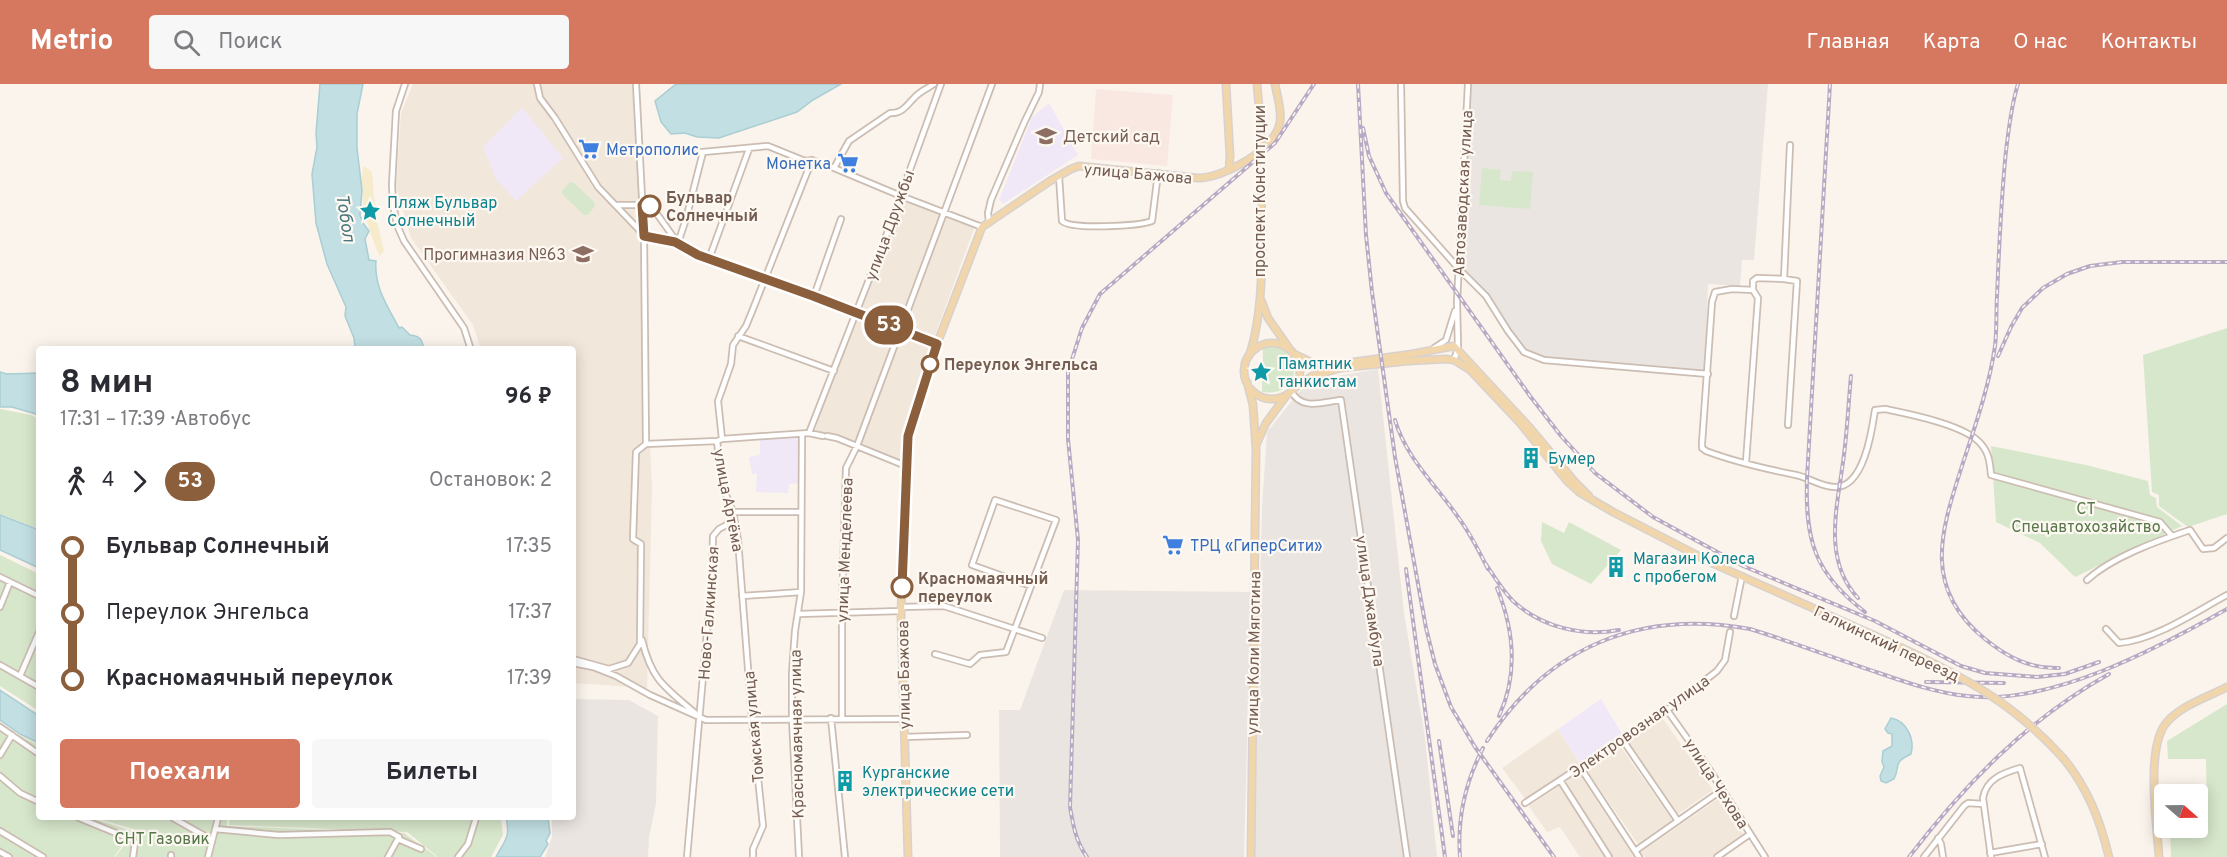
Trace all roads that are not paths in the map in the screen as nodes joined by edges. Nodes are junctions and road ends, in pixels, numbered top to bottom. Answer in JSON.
{"nodes":[{"id":1,"x":405,"y":84,"type":"edge"},
{"id":2,"x":537,"y":84,"type":"edge"},
{"id":3,"x":636,"y":84,"type":"edge"},
{"id":4,"x":934,"y":84,"type":"edge"},
{"id":5,"x":941,"y":84,"type":"edge"},
{"id":6,"x":992,"y":84,"type":"edge"},
{"id":7,"x":1040,"y":84,"type":"edge"},
{"id":8,"x":1226,"y":84,"type":"edge"},
{"id":9,"x":1257,"y":84,"type":"edge"},
{"id":10,"x":1275,"y":84,"type":"edge"},
{"id":11,"x":1401,"y":84,"type":"edge"},
{"id":12,"x":1468,"y":84,"type":"edge"},
{"id":13,"x":1790,"y":145,"type":"dead end"},
{"id":14,"x":749,"y":149,"type":"junction"},
{"id":15,"x":686,"y":152,"type":"dead end"},
{"id":16,"x":703,"y":152,"type":"junction"},
{"id":17,"x":812,"y":160,"type":"junction"},
{"id":18,"x":834,"y":168,"type":"junction"},
{"id":19,"x":1229,"y":170,"type":"junction"},
{"id":20,"x":1158,"y":173,"type":"junction"},
{"id":21,"x":1059,"y":176,"type":"junction"},
{"id":22,"x":901,"y":196,"type":"junction"},
{"id":23,"x":617,"y":205,"type":"junction"},
{"id":24,"x":642,"y":205,"type":"junction"},
{"id":25,"x":944,"y":212,"type":"junction"},
{"id":26,"x":841,"y":219,"type":"dead end"},
{"id":27,"x":989,"y":222,"type":"junction"},
{"id":28,"x":982,"y":227,"type":"junction"},
{"id":29,"x":644,"y":236,"type":"junction"},
{"id":30,"x":678,"y":243,"type":"junction"},
{"id":31,"x":709,"y":259,"type":"junction"},
{"id":32,"x":1458,"y":269,"type":"junction"},
{"id":33,"x":764,"y":278,"type":"junction"},
{"id":34,"x":1784,"y":279,"type":"junction"},
{"id":35,"x":1753,"y":290,"type":"junction"},
{"id":36,"x":813,"y":296,"type":"junction"},
{"id":37,"x":1260,"y":298,"type":"junction"},
{"id":38,"x":1457,"y":302,"type":"junction"},
{"id":39,"x":856,"y":313,"type":"junction"},
{"id":40,"x":900,"y":329,"type":"junction"},
{"id":41,"x":738,"y":336,"type":"junction"},
{"id":42,"x":937,"y":344,"type":"junction"},
{"id":43,"x":1458,"y":344,"type":"junction"},
{"id":44,"x":470,"y":346,"type":"edge"},
{"id":45,"x":1431,"y":350,"type":"junction"},
{"id":46,"x":1291,"y":351,"type":"junction"},
{"id":47,"x":1249,"y":356,"type":"junction"},
{"id":48,"x":1454,"y":360,"type":"junction"},
{"id":49,"x":834,"y":371,"type":"junction"},
{"id":50,"x":1708,"y":374,"type":"junction"},
{"id":51,"x":1247,"y":382,"type":"junction"},
{"id":52,"x":1291,"y":391,"type":"junction"},
{"id":53,"x":1788,"y":425,"type":"dead end"},
{"id":54,"x":809,"y":433,"type":"junction"},
{"id":55,"x":802,"y":435,"type":"junction"},
{"id":56,"x":720,"y":440,"type":"junction"},
{"id":57,"x":646,"y":444,"type":"junction"},
{"id":58,"x":857,"y":446,"type":"junction"},
{"id":59,"x":1256,"y":450,"type":"junction"},
{"id":60,"x":1746,"y":462,"type":"junction"},
{"id":61,"x":906,"y":466,"type":"junction"},
{"id":62,"x":1596,"y":502,"type":"junction"},
{"id":63,"x":733,"y":512,"type":"junction"},
{"id":64,"x":801,"y":512,"type":"junction"},
{"id":65,"x":734,"y":521,"type":"junction"},
{"id":66,"x":2172,"y":536,"type":"junction"},
{"id":67,"x":2227,"y":538,"type":"edge"},
{"id":68,"x":1742,"y":576,"type":"junction"},
{"id":69,"x":0,"y":577,"type":"edge"},
{"id":70,"x":2087,"y":580,"type":"dead end"},
{"id":71,"x":10,"y":582,"type":"junction"},
{"id":72,"x":1031,"y":586,"type":"junction"},
{"id":73,"x":801,"y":592,"type":"junction"},
{"id":74,"x":36,"y":595,"type":"edge"},
{"id":75,"x":2227,"y":595,"type":"edge"},
{"id":76,"x":742,"y":596,"type":"junction"},
{"id":77,"x":0,"y":607,"type":"edge"},
{"id":78,"x":901,"y":609,"type":"junction"},
{"id":79,"x":798,"y":613,"type":"junction"},
{"id":80,"x":842,"y":613,"type":"junction"},
{"id":81,"x":1734,"y":616,"type":"dead end"},
{"id":82,"x":2106,"y":629,"type":"dead end"},
{"id":83,"x":1015,"y":630,"type":"junction"},
{"id":84,"x":1730,"y":632,"type":"dead end"},
{"id":85,"x":640,"y":634,"type":"junction"},
{"id":86,"x":1042,"y":638,"type":"dead end"},
{"id":87,"x":36,"y":639,"type":"edge"},
{"id":88,"x":935,"y":654,"type":"dead end"},
{"id":89,"x":576,"y":662,"type":"edge"},
{"id":90,"x":576,"y":662,"type":"edge"},
{"id":91,"x":0,"y":665,"type":"edge"},
{"id":92,"x":20,"y":676,"type":"junction"},
{"id":93,"x":36,"y":685,"type":"edge"},
{"id":94,"x":2227,"y":687,"type":"edge"},
{"id":95,"x":1667,"y":710,"type":"junction"},
{"id":96,"x":700,"y":717,"type":"junction"},
{"id":97,"x":831,"y":718,"type":"junction"},
{"id":98,"x":842,"y":718,"type":"junction"},
{"id":99,"x":792,"y":719,"type":"junction"},
{"id":100,"x":903,"y":719,"type":"junction"},
{"id":101,"x":752,"y":720,"type":"junction"},
{"id":102,"x":0,"y":727,"type":"edge"},
{"id":103,"x":12,"y":735,"type":"junction"},
{"id":104,"x":967,"y":735,"type":"dead end"},
{"id":105,"x":904,"y":737,"type":"junction"},
{"id":106,"x":1622,"y":739,"type":"junction"},
{"id":107,"x":36,"y":752,"type":"edge"},
{"id":108,"x":0,"y":755,"type":"edge"},
{"id":109,"x":1580,"y":767,"type":"junction"},
{"id":110,"x":0,"y":776,"type":"edge"},
{"id":111,"x":1560,"y":780,"type":"junction"},
{"id":112,"x":1722,"y":790,"type":"junction"},
{"id":113,"x":36,"y":801,"type":"edge"},
{"id":114,"x":1525,"y":803,"type":"dead end"},
{"id":115,"x":1983,"y":804,"type":"junction"},
{"id":116,"x":84,"y":820,"type":"edge"},
{"id":117,"x":177,"y":820,"type":"edge"},
{"id":118,"x":217,"y":820,"type":"edge"},
{"id":119,"x":475,"y":820,"type":"edge"},
{"id":120,"x":1678,"y":821,"type":"junction"},
{"id":121,"x":215,"y":829,"type":"junction"},
{"id":122,"x":0,"y":831,"type":"edge"},
{"id":123,"x":1750,"y":834,"type":"junction"},
{"id":124,"x":1938,"y":838,"type":"junction"},
{"id":125,"x":398,"y":839,"type":"junction"},
{"id":126,"x":212,"y":840,"type":"junction"},
{"id":127,"x":2042,"y":844,"type":"junction"},
{"id":128,"x":421,"y":849,"type":"dead end"},
{"id":129,"x":1635,"y":851,"type":"junction"},
{"id":130,"x":0,"y":852,"type":"edge"},
{"id":131,"x":1990,"y":855,"type":"edge"},
{"id":132,"x":9,"y":857,"type":"edge"},
{"id":133,"x":43,"y":857,"type":"edge"},
{"id":134,"x":133,"y":857,"type":"edge"},
{"id":135,"x":208,"y":857,"type":"edge"},
{"id":136,"x":388,"y":857,"type":"edge"},
{"id":137,"x":458,"y":857,"type":"edge"},
{"id":138,"x":687,"y":857,"type":"edge"},
{"id":139,"x":753,"y":857,"type":"edge"},
{"id":140,"x":799,"y":857,"type":"edge"},
{"id":141,"x":845,"y":857,"type":"edge"},
{"id":142,"x":908,"y":857,"type":"edge"},
{"id":143,"x":1251,"y":857,"type":"edge"},
{"id":144,"x":1407,"y":857,"type":"edge"},
{"id":145,"x":1609,"y":857,"type":"edge"},
{"id":146,"x":1640,"y":857,"type":"edge"},
{"id":147,"x":1717,"y":857,"type":"edge"},
{"id":148,"x":1765,"y":857,"type":"edge"},
{"id":149,"x":1924,"y":857,"type":"edge"},
{"id":150,"x":1943,"y":857,"type":"edge"},
{"id":151,"x":2046,"y":857,"type":"edge"},
{"id":152,"x":2109,"y":857,"type":"edge"},
{"id":153,"x":2159,"y":857,"type":"edge"}],
"edges":[{"from":1,"to":44,"type":"street"},
{"from":2,"to":23,"type":"street"},
{"from":3,"to":24,"type":"street"},
{"from":4,"to":18,"type":"street"},
{"from":5,"to":22,"type":"street","name":"улица Дружбы"},
{"from":6,"to":25,"type":"street","name":"улица Менделеева"},
{"from":7,"to":27,"type":"street"},
{"from":8,"to":19,"type":"main road"},
{"from":9,"to":37,"type":"main road","name":"проспект Конституции","bridge":true},
{"from":10,"to":19,"type":"main road","name":"улица Бажова"},
{"from":11,"to":32,"type":"street"},
{"from":12,"to":32,"type":"street","name":"Автозаводская улица"},
{"from":13,"to":34,"type":"street"},
{"from":14,"to":16,"type":"street"},
{"from":14,"to":17,"type":"street"},
{"from":14,"to":31,"type":"street"},
{"from":15,"to":16,"type":"street"},
{"from":16,"to":30,"type":"street"},
{"from":17,"to":18,"type":"street"},
{"from":17,"to":33,"type":"street","name":"улица Артёма"},
{"from":18,"to":22,"type":"street"},
{"from":19,"to":20,"type":"main road","name":"улица Бажова"},
{"from":20,"to":21,"type":"main road","name":"улица Бажова"},
{"from":20,"to":21,"type":"street"},
{"from":21,"to":27,"type":"main road","name":"улица Бажова"},
{"from":22,"to":25,"type":"street"},
{"from":22,"to":39,"type":"street","name":"улица Дружбы"},
{"from":23,"to":24,"type":"street"},
{"from":23,"to":29,"type":"street"},
{"from":24,"to":29,"type":"street"},
{"from":24,"to":30,"type":"street"},
{"from":25,"to":28,"type":"street"},
{"from":25,"to":40,"type":"street","name":"улица Менделеева"},
{"from":26,"to":36,"type":"street"},
{"from":27,"to":28,"type":"main road","name":"улица Бажова"},
{"from":28,"to":42,"type":"main road","name":"улица Бажова"},
{"from":29,"to":30,"type":"street"},
{"from":29,"to":57,"type":"street"},
{"from":30,"to":31,"type":"street"},
{"from":31,"to":33,"type":"street"},
{"from":32,"to":38,"type":"street","name":"Автозаводская улица"},
{"from":32,"to":50,"type":"street"},
{"from":33,"to":36,"type":"street"},
{"from":33,"to":41,"type":"street","name":"улица Артёма"},
{"from":34,"to":35,"type":"street"},
{"from":34,"to":53,"type":"street"},
{"from":35,"to":50,"type":"street"},
{"from":35,"to":60,"type":"street"},
{"from":36,"to":39,"type":"street"},
{"from":37,"to":46,"type":"main road","name":"проспект Конституции"},
{"from":37,"to":47,"type":"main road","name":"проспект Конституции"},
{"from":38,"to":43,"type":"street"},
{"from":38,"to":45,"type":"street"},
{"from":39,"to":40,"type":"street"},
{"from":39,"to":49,"type":"street","name":"улица Дружбы"},
{"from":40,"to":42,"type":"street"},
{"from":40,"to":58,"type":"street","name":"улица Менделеева"},
{"from":41,"to":49,"type":"street"},
{"from":41,"to":56,"type":"street","name":"улица Артёма"},
{"from":42,"to":61,"type":"main road","name":"улица Бажова"},
{"from":43,"to":45,"type":"main road"},
{"from":43,"to":48,"type":"street"},
{"from":43,"to":62,"type":"main road","name":"Галкинский переезд"},
{"from":45,"to":46,"type":"main road"},
{"from":46,"to":47,"type":"main road"},
{"from":46,"to":52,"type":"main road"},
{"from":47,"to":51,"type":"main road"},
{"from":48,"to":52,"type":"main road"},
{"from":48,"to":62,"type":"main road","name":"Галкинский переезд"},
{"from":49,"to":54,"type":"street","name":"улица Дружбы"},
{"from":50,"to":60,"type":"street"},
{"from":51,"to":52,"type":"main road"},
{"from":51,"to":59,"type":"main road","name":"улица Коли Мяготина"},
{"from":52,"to":59,"type":"main road","name":"улица Коли Мяготина"},
{"from":52,"to":144,"type":"street","name":"улица Джамбула"},
{"from":54,"to":55,"type":"street"},
{"from":54,"to":58,"type":"street"},
{"from":55,"to":56,"type":"street"},
{"from":55,"to":64,"type":"street"},
{"from":56,"to":57,"type":"street"},
{"from":56,"to":63,"type":"street","name":"улица Артёма"},
{"from":57,"to":85,"type":"street"},
{"from":58,"to":61,"type":"street"},
{"from":58,"to":80,"type":"street","name":"улица Менделеева"},
{"from":59,"to":143,"type":"main road","name":"улица Коли Мяготина"},
{"from":60,"to":66,"type":"street"},
{"from":61,"to":78,"type":"main road","name":"улица Бажова"},
{"from":62,"to":68,"type":"main road","name":"Галкинский переезд"},
{"from":63,"to":64,"type":"street"},
{"from":63,"to":65,"type":"street","name":"улица Артёма"},
{"from":64,"to":73,"type":"street"},
{"from":65,"to":76,"type":"street","name":"улица Артёма"},
{"from":65,"to":96,"type":"street","name":"Ново-Галкинская"},
{"from":66,"to":67,"type":"street"},
{"from":66,"to":70,"type":"street"},
{"from":68,"to":81,"type":"street"},
{"from":68,"to":152,"type":"main road","name":"Галкинский переезд","bridge":true},
{"from":69,"to":71,"type":"street"},
{"from":71,"to":74,"type":"street"},
{"from":71,"to":77,"type":"street"},
{"from":72,"to":72,"type":"street"},
{"from":72,"to":83,"type":"street"},
{"from":73,"to":76,"type":"street"},
{"from":73,"to":79,"type":"street"},
{"from":75,"to":82,"type":"street"},
{"from":76,"to":101,"type":"street","name":"Томская улица"},
{"from":78,"to":80,"type":"street"},
{"from":78,"to":83,"type":"street"},
{"from":78,"to":100,"type":"main road","name":"улица Бажова"},
{"from":79,"to":80,"type":"street"},
{"from":79,"to":99,"type":"street","name":"Красномаячная улица"},
{"from":80,"to":98,"type":"street","name":"улица Менделеева"},
{"from":83,"to":86,"type":"street"},
{"from":83,"to":88,"type":"street"},
{"from":84,"to":95,"type":"street","name":"Электровозная улица"},
{"from":85,"to":89,"type":"street"},
{"from":85,"to":96,"type":"street"},
{"from":87,"to":92,"type":"street"},
{"from":90,"to":96,"type":"street"},
{"from":91,"to":92,"type":"street"},
{"from":92,"to":93,"type":"street"},
{"from":94,"to":153,"type":"main road"},
{"from":95,"to":106,"type":"street","name":"Электровозная улица"},
{"from":95,"to":112,"type":"street","name":"улица Чехова"},
{"from":96,"to":101,"type":"street"},
{"from":96,"to":138,"type":"street"},
{"from":97,"to":98,"type":"street"},
{"from":97,"to":99,"type":"street"},
{"from":97,"to":141,"type":"street"},
{"from":98,"to":100,"type":"street"},
{"from":99,"to":101,"type":"street"},
{"from":99,"to":140,"type":"street","name":"Красномаячная улица"},
{"from":100,"to":105,"type":"main road","name":"улица Бажова"},
{"from":101,"to":139,"type":"street","name":"Томская улица"},
{"from":102,"to":103,"type":"street"},
{"from":103,"to":107,"type":"street"},
{"from":103,"to":108,"type":"street"},
{"from":104,"to":105,"type":"street"},
{"from":105,"to":142,"type":"main road","name":"улица Бажова"},
{"from":106,"to":109,"type":"street","name":"Электровозная улица"},
{"from":106,"to":120,"type":"street"},
{"from":109,"to":111,"type":"street","name":"Электровозная улица"},
{"from":109,"to":129,"type":"street"},
{"from":110,"to":113,"type":"street"},
{"from":111,"to":114,"type":"street","name":"Электровозная улица"},
{"from":111,"to":145,"type":"street"},
{"from":112,"to":120,"type":"street"},
{"from":112,"to":123,"type":"street","name":"улица Чехова"},
{"from":115,"to":124,"type":"street"},
{"from":115,"to":127,"type":"street"},
{"from":115,"to":131,"type":"street"},
{"from":116,"to":134,"type":"street"},
{"from":117,"to":126,"type":"street"},
{"from":118,"to":121,"type":"street"},
{"from":119,"to":137,"type":"street"},
{"from":120,"to":129,"type":"street"},
{"from":121,"to":125,"type":"street"},
{"from":121,"to":126,"type":"street"},
{"from":122,"to":133,"type":"street"},
{"from":123,"to":147,"type":"street"},
{"from":123,"to":148,"type":"street","name":"улица Чехова"},
{"from":124,"to":149,"type":"street"},
{"from":124,"to":150,"type":"street"},
{"from":125,"to":128,"type":"street"},
{"from":125,"to":136,"type":"street"},
{"from":126,"to":135,"type":"street"},
{"from":127,"to":131,"type":"street"},
{"from":127,"to":151,"type":"street"},
{"from":129,"to":146,"type":"street"},
{"from":130,"to":132,"type":"street"}]}
